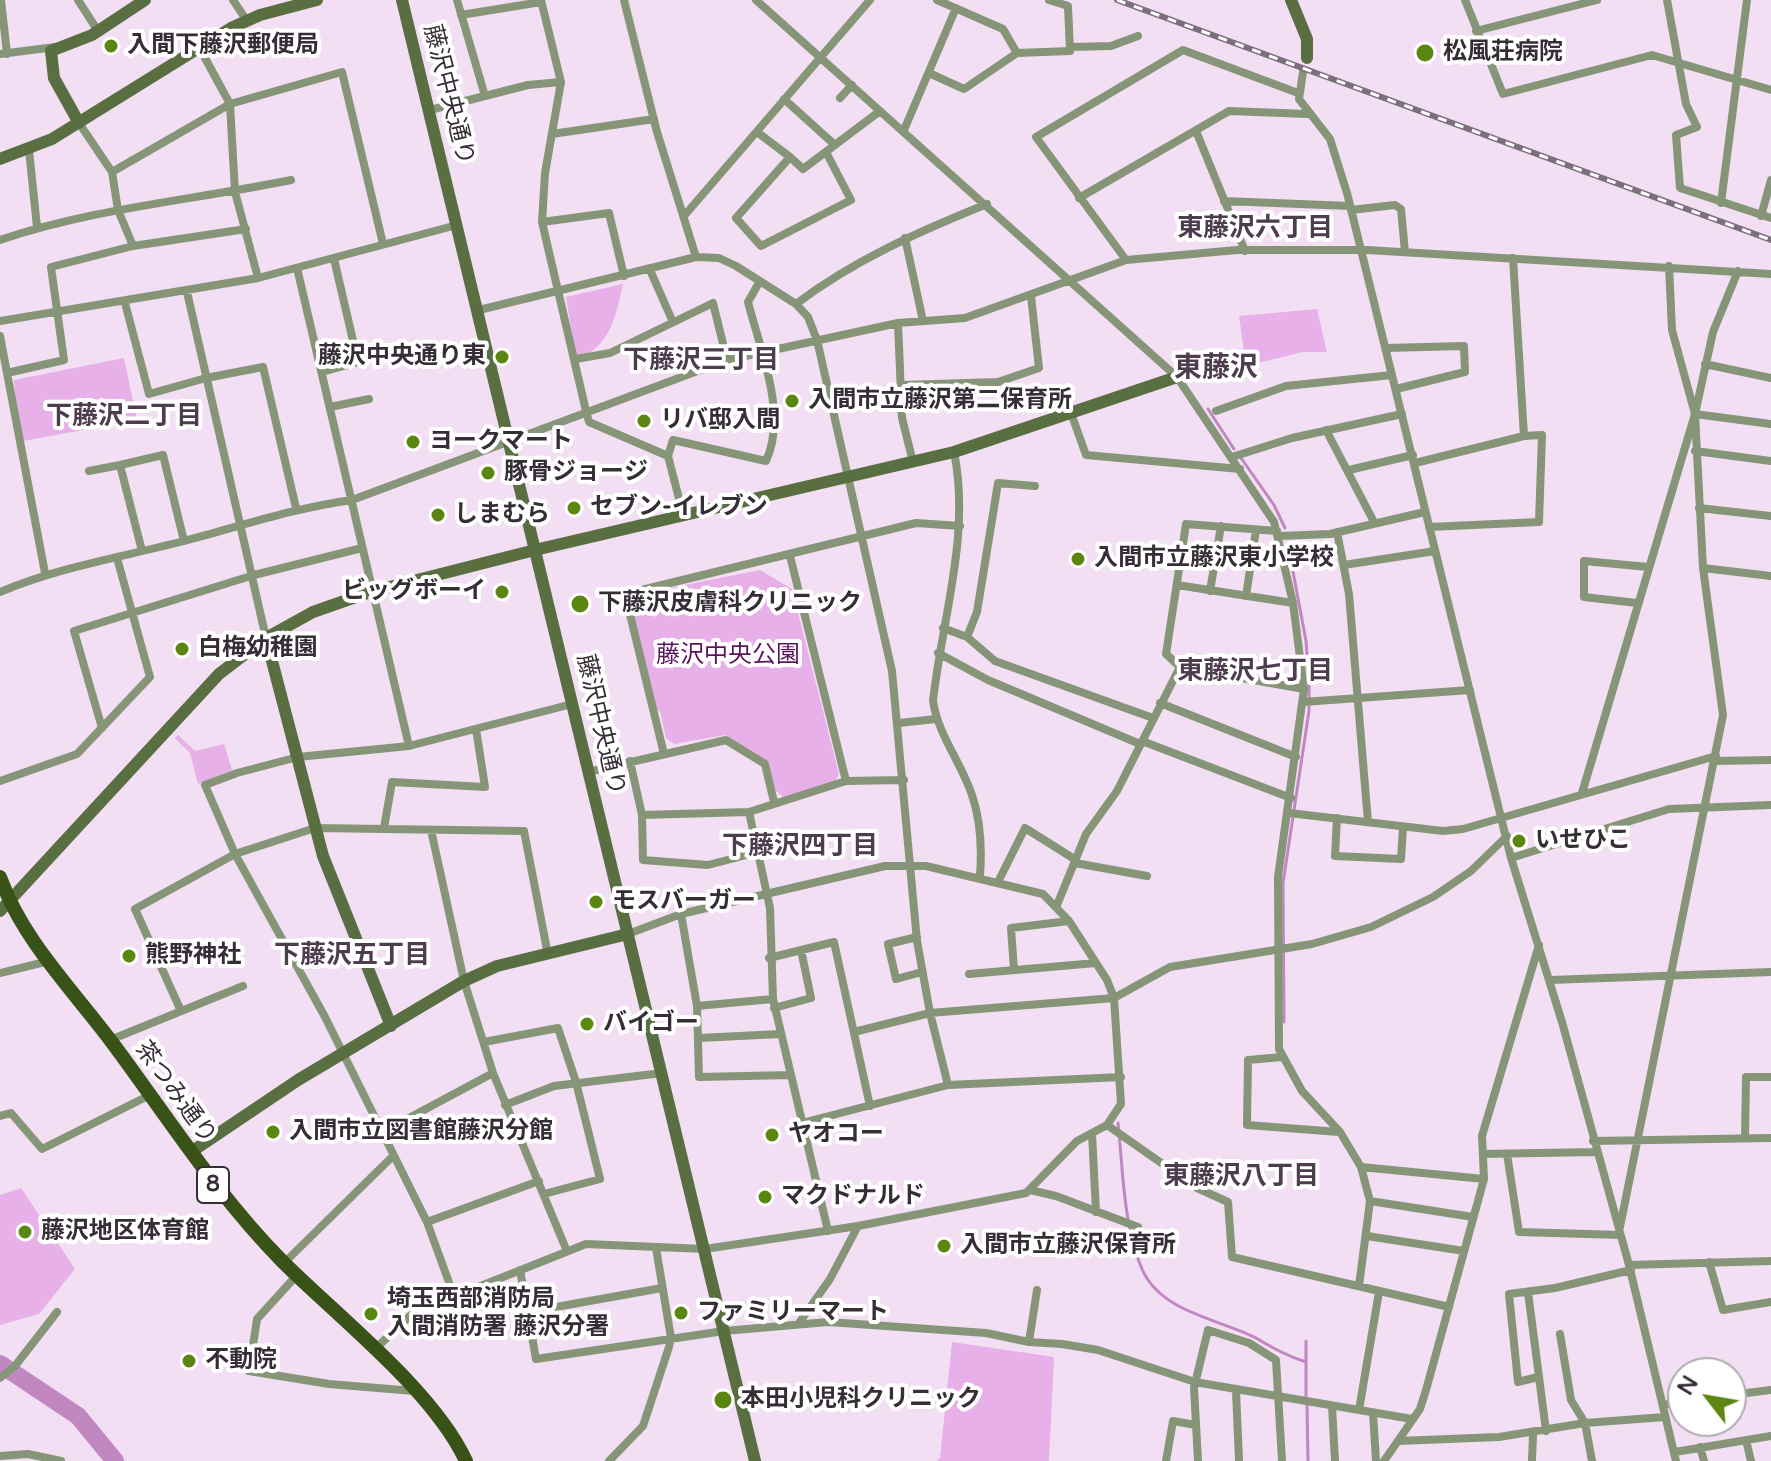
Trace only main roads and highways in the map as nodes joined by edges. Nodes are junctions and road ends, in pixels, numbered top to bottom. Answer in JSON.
{"nodes":[{"id":1,"x":0,"y":877,"type":"edge"},
{"id":2,"x":4,"y":907,"type":"edge"},
{"id":3,"x":466,"y":1461,"type":"edge"}],
"edges":[{"from":1,"to":2,"type":"main road","name":"茶つみ通り","number":"8"},
{"from":2,"to":3,"type":"main road","name":"茶つみ通り","number":"8"}]}
